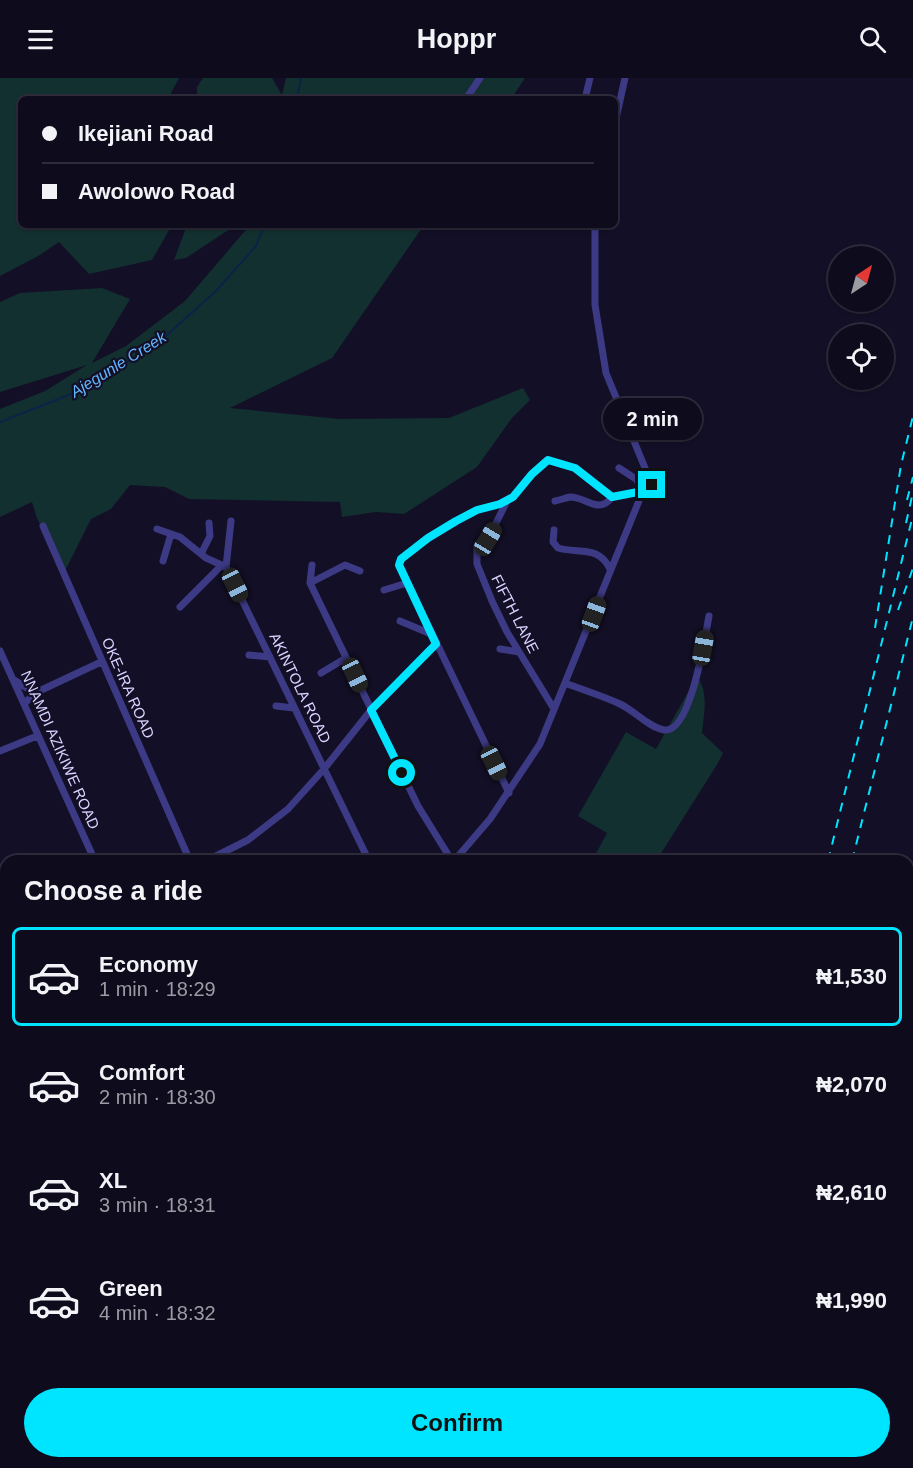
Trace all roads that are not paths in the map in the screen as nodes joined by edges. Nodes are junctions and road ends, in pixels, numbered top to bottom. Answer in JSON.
{"nodes":[{"id":1,"x":480,"y":78,"type":"edge"},
{"id":2,"x":590,"y":78,"type":"edge"},
{"id":3,"x":626,"y":78,"type":"edge"},
{"id":4,"x":468,"y":96,"type":"edge"},
{"id":5,"x":586,"y":96,"type":"edge"},
{"id":6,"x":618,"y":111,"type":"edge"},
{"id":7,"x":595,"y":228,"type":"edge"},
{"id":8,"x":619,"y":468,"type":"dead end"},
{"id":9,"x":643,"y":491,"type":"junction"},
{"id":10,"x":612,"y":497,"type":"junction"},
{"id":11,"x":507,"y":501,"type":"junction"},
{"id":12,"x":555,"y":501,"type":"dead end"},
{"id":13,"x":231,"y":521,"type":"dead end"},
{"id":14,"x":209,"y":523,"type":"dead end"},
{"id":15,"x":43,"y":526,"type":"dead end"},
{"id":16,"x":157,"y":529,"type":"dead end"},
{"id":17,"x":554,"y":530,"type":"dead end"},
{"id":18,"x":171,"y":534,"type":"junction"},
{"id":19,"x":201,"y":554,"type":"junction"},
{"id":20,"x":163,"y":561,"type":"dead end"},
{"id":21,"x":312,"y":565,"type":"dead end"},
{"id":22,"x":224,"y":567,"type":"junction"},
{"id":23,"x":610,"y":569,"type":"junction"},
{"id":24,"x":360,"y":571,"type":"dead end"},
{"id":25,"x":310,"y":583,"type":"junction"},
{"id":26,"x":407,"y":583,"type":"junction"},
{"id":27,"x":384,"y":590,"type":"dead end"},
{"id":28,"x":180,"y":607,"type":"dead end"},
{"id":29,"x":709,"y":616,"type":"dead end"},
{"id":30,"x":400,"y":621,"type":"dead end"},
{"id":31,"x":431,"y":634,"type":"junction"},
{"id":32,"x":436,"y":644,"type":"junction"},
{"id":33,"x":500,"y":650,"type":"dead end"},
{"id":34,"x":0,"y":651,"type":"edge"},
{"id":35,"x":519,"y":652,"type":"junction"},
{"id":36,"x":249,"y":655,"type":"dead end"},
{"id":37,"x":270,"y":657,"type":"junction"},
{"id":38,"x":346,"y":658,"type":"junction"},
{"id":39,"x":2,"y":662,"type":"edge"},
{"id":40,"x":101,"y":662,"type":"junction"},
{"id":41,"x":321,"y":673,"type":"dead end"},
{"id":42,"x":13,"y":679,"type":"junction"},
{"id":43,"x":565,"y":683,"type":"junction"},
{"id":44,"x":35,"y":693,"type":"junction"},
{"id":45,"x":24,"y":704,"type":"junction"},
{"id":46,"x":276,"y":706,"type":"dead end"},
{"id":47,"x":294,"y":708,"type":"junction"},
{"id":48,"x":554,"y":709,"type":"junction"},
{"id":49,"x":371,"y":710,"type":"junction"},
{"id":50,"x":37,"y":736,"type":"junction"},
{"id":51,"x":0,"y":751,"type":"edge"},
{"id":52,"x":324,"y":769,"type":"junction"},
{"id":53,"x":509,"y":793,"type":"junction"},
{"id":54,"x":92,"y":855,"type":"edge"},
{"id":55,"x":187,"y":855,"type":"edge"},
{"id":56,"x":218,"y":855,"type":"edge"},
{"id":57,"x":366,"y":855,"type":"edge"},
{"id":58,"x":448,"y":855,"type":"edge"},
{"id":59,"x":457,"y":855,"type":"edge"}],
"edges":[{"from":1,"to":4,"type":"street"},
{"from":2,"to":5,"type":"street"},
{"from":3,"to":6,"type":"street"},
{"from":7,"to":9,"type":"street"},
{"from":8,"to":9,"type":"street"},
{"from":9,"to":10,"type":"street"},
{"from":9,"to":23,"type":"street"},
{"from":10,"to":11,"type":"street"},
{"from":10,"to":12,"type":"street"},
{"from":11,"to":26,"type":"street"},
{"from":11,"to":35,"type":"street","name":"FIFTH LANE"},
{"from":13,"to":22,"type":"street"},
{"from":14,"to":19,"type":"street"},
{"from":15,"to":40,"type":"street","name":"OKE-IRA ROAD"},
{"from":16,"to":18,"type":"street"},
{"from":17,"to":23,"type":"street"},
{"from":18,"to":19,"type":"street"},
{"from":18,"to":20,"type":"street"},
{"from":19,"to":22,"type":"street"},
{"from":21,"to":25,"type":"street"},
{"from":22,"to":28,"type":"street"},
{"from":22,"to":37,"type":"street","name":"AKINTOLA ROAD"},
{"from":23,"to":43,"type":"street"},
{"from":24,"to":25,"type":"street"},
{"from":25,"to":38,"type":"street"},
{"from":26,"to":27,"type":"street"},
{"from":26,"to":31,"type":"street"},
{"from":29,"to":43,"type":"street"},
{"from":30,"to":31,"type":"street"},
{"from":31,"to":32,"type":"street"},
{"from":32,"to":49,"type":"street"},
{"from":32,"to":53,"type":"street"},
{"from":33,"to":35,"type":"street"},
{"from":34,"to":39,"type":"street","name":"NNAMDI AZIKIWE ROAD"},
{"from":35,"to":48,"type":"street","name":"FIFTH LANE"},
{"from":36,"to":37,"type":"street"},
{"from":37,"to":47,"type":"street","name":"AKINTOLA ROAD"},
{"from":38,"to":41,"type":"street"},
{"from":38,"to":49,"type":"street"},
{"from":39,"to":42,"type":"street","name":"NNAMDI AZIKIWE ROAD"},
{"from":40,"to":44,"type":"street"},
{"from":40,"to":55,"type":"street","name":"OKE-IRA ROAD"},
{"from":42,"to":44,"type":"street"},
{"from":42,"to":45,"type":"street","name":"NNAMDI AZIKIWE ROAD"},
{"from":43,"to":48,"type":"street"},
{"from":44,"to":45,"type":"street"},
{"from":45,"to":50,"type":"street","name":"NNAMDI AZIKIWE ROAD"},
{"from":46,"to":47,"type":"street"},
{"from":47,"to":52,"type":"street","name":"AKINTOLA ROAD"},
{"from":48,"to":53,"type":"street"},
{"from":49,"to":52,"type":"street"},
{"from":49,"to":58,"type":"street"},
{"from":50,"to":51,"type":"street"},
{"from":50,"to":54,"type":"street","name":"NNAMDI AZIKIWE ROAD"},
{"from":52,"to":56,"type":"street"},
{"from":52,"to":57,"type":"street","name":"AKINTOLA ROAD"},
{"from":53,"to":59,"type":"street"}]}
